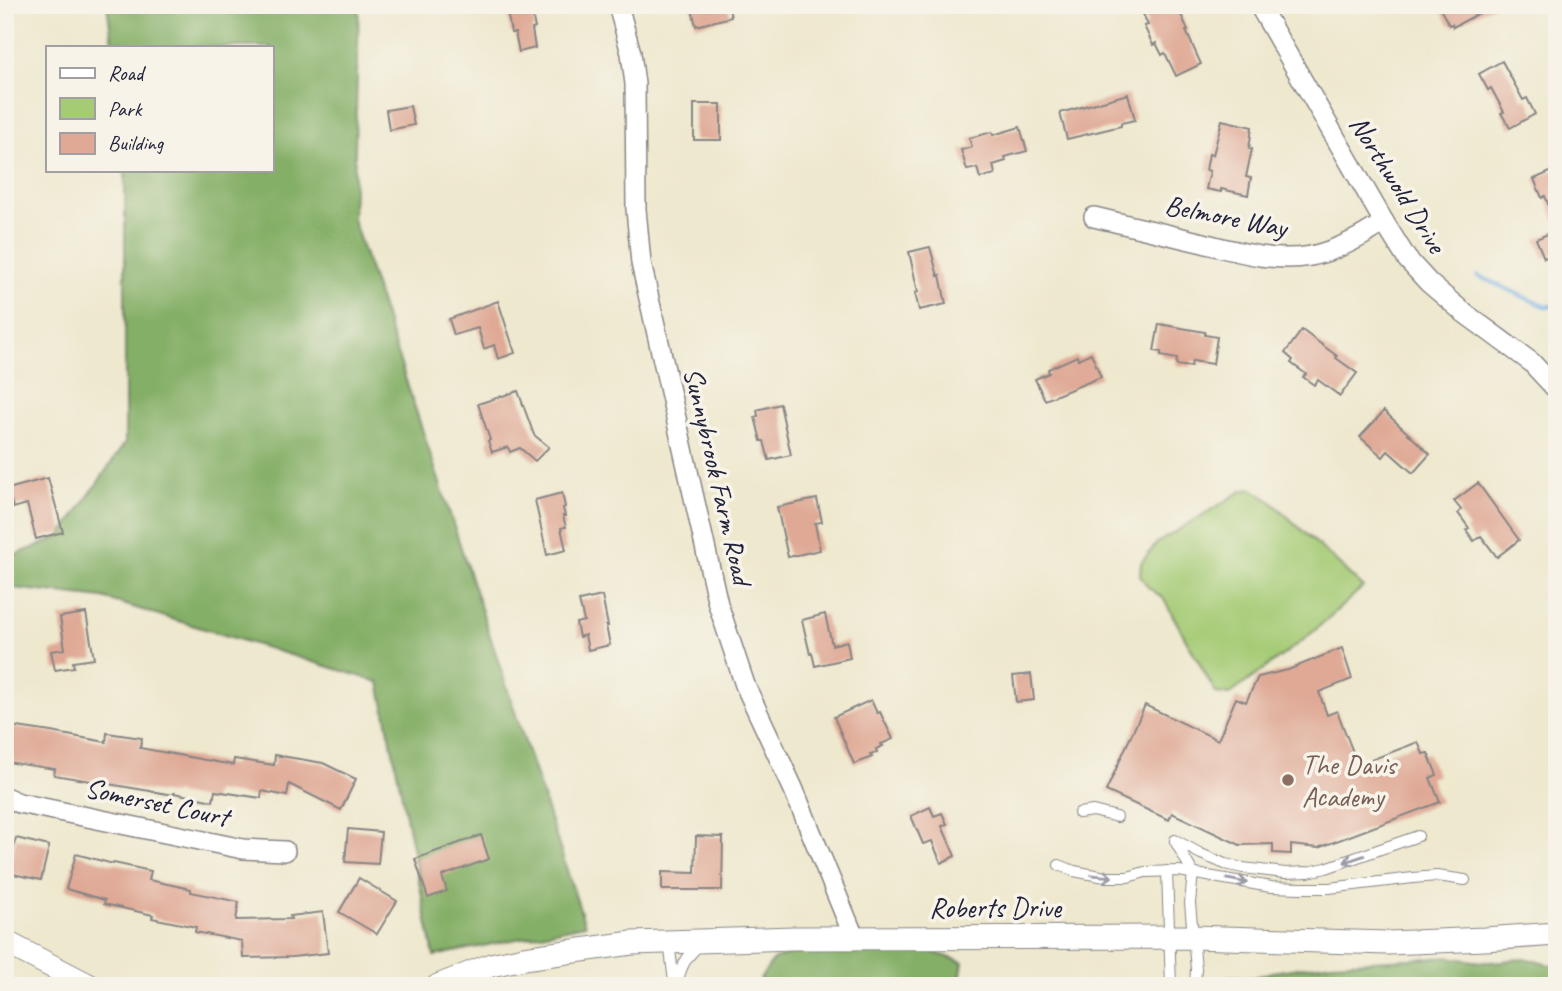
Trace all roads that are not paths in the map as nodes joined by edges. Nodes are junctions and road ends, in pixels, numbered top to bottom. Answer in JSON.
{"nodes":[{"id":1,"x":618,"y":5,"type":"edge"},
{"id":2,"x":1259,"y":5,"type":"edge"},
{"id":3,"x":1094,"y":217,"type":"dead end"},
{"id":4,"x":1384,"y":222,"type":"junction"},
{"id":5,"x":1557,"y":390,"type":"edge"},
{"id":6,"x":10,"y":802,"type":"edge"},
{"id":7,"x":1079,"y":813,"type":"dead end"},
{"id":8,"x":1117,"y":817,"type":"dead end"},
{"id":9,"x":1418,"y":836,"type":"dead end"},
{"id":10,"x":285,"y":851,"type":"dead end"},
{"id":11,"x":1059,"y":865,"type":"dead end"},
{"id":12,"x":1167,"y":871,"type":"junction"},
{"id":13,"x":1193,"y":873,"type":"junction"},
{"id":14,"x":1465,"y":880,"type":"dead end"},
{"id":15,"x":1557,"y":933,"type":"edge"},
{"id":16,"x":854,"y":937,"type":"junction"},
{"id":17,"x":1181,"y":937,"type":"junction"},
{"id":18,"x":709,"y":940,"type":"junction"},
{"id":19,"x":5,"y":942,"type":"edge"},
{"id":20,"x":669,"y":942,"type":"junction"},
{"id":21,"x":449,"y":984,"type":"edge"},
{"id":22,"x":90,"y":986,"type":"edge"},
{"id":23,"x":676,"y":986,"type":"edge"},
{"id":24,"x":1171,"y":986,"type":"edge"},
{"id":25,"x":1195,"y":986,"type":"edge"}],
"edges":[{"from":1,"to":16,"type":"street","name":"Sunnybrook Farm Road"},
{"from":2,"to":4,"type":"street","name":"Northwold Drive"},
{"from":3,"to":4,"type":"street","name":"Belmore Way"},
{"from":4,"to":5,"type":"street","name":"Northwold Drive"},
{"from":6,"to":10,"type":"street","name":"Somerset Court"},
{"from":7,"to":8,"type":"lane"},
{"from":9,"to":13,"type":"lane","one_way":true},
{"from":11,"to":12,"type":"lane","one_way":true},
{"from":12,"to":13,"type":"lane"},
{"from":12,"to":17,"type":"lane"},
{"from":13,"to":14,"type":"lane","one_way":true},
{"from":13,"to":17,"type":"lane"},
{"from":15,"to":17,"type":"street","name":"Roberts Drive"},
{"from":16,"to":17,"type":"street","name":"Roberts Drive"},
{"from":16,"to":18,"type":"street","name":"Roberts Drive"},
{"from":17,"to":24,"type":"lane"},
{"from":17,"to":25,"type":"lane"},
{"from":18,"to":20,"type":"street","name":"Roberts Drive"},
{"from":18,"to":23,"type":"lane"},
{"from":19,"to":22,"type":"street"},
{"from":20,"to":21,"type":"street","name":"Roberts Drive"},
{"from":20,"to":23,"type":"lane"}]}
